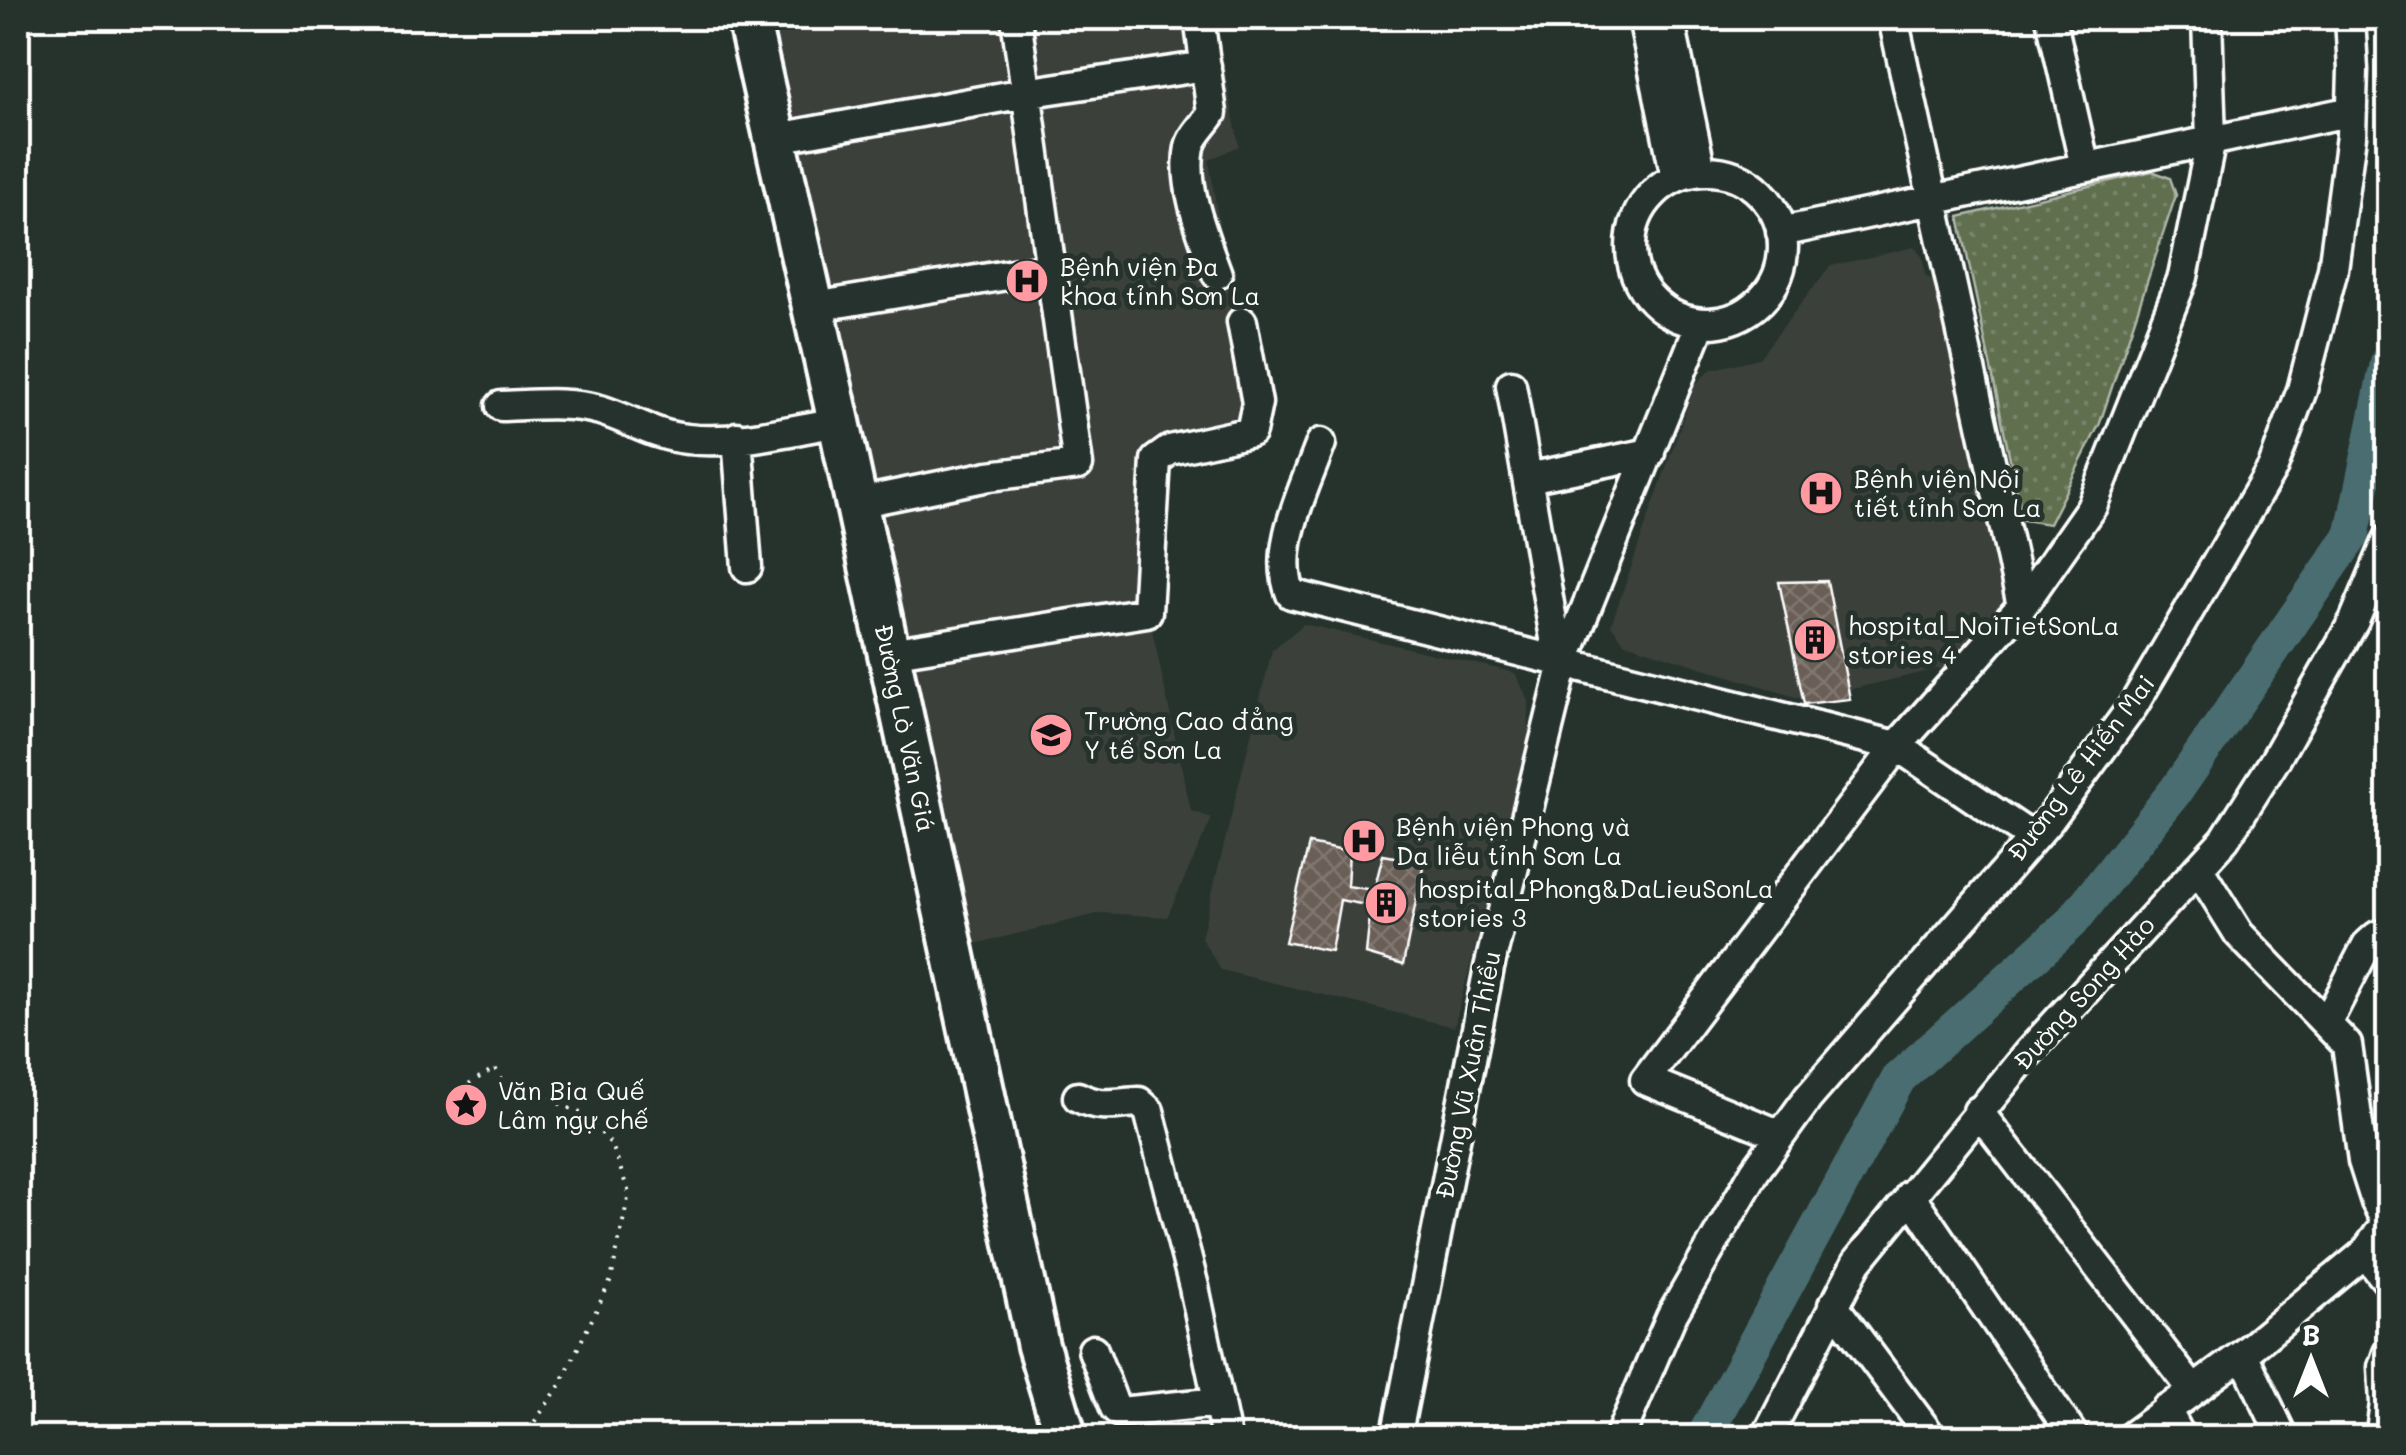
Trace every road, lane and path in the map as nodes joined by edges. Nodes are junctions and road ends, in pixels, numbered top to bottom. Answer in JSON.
{"nodes":[{"id":1,"x":748,"y":18,"type":"edge"},
{"id":2,"x":1016,"y":18,"type":"edge"},
{"id":3,"x":1198,"y":18,"type":"edge"},
{"id":4,"x":1643,"y":18,"type":"edge"},
{"id":5,"x":1669,"y":18,"type":"edge"},
{"id":6,"x":1893,"y":18,"type":"edge"},
{"id":7,"x":2051,"y":18,"type":"edge"},
{"id":8,"x":2207,"y":18,"type":"edge"},
{"id":9,"x":2350,"y":18,"type":"edge"},
{"id":10,"x":1206,"y":66,"type":"junction"},
{"id":11,"x":1025,"y":93,"type":"junction"},
{"id":12,"x":2352,"y":110,"type":"junction"},
{"id":13,"x":777,"y":138,"type":"junction"},
{"id":14,"x":2212,"y":140,"type":"junction"},
{"id":15,"x":2085,"y":168,"type":"junction"},
{"id":16,"x":1688,"y":174,"type":"junction"},
{"id":17,"x":1932,"y":200,"type":"junction"},
{"id":18,"x":1782,"y":232,"type":"junction"},
{"id":19,"x":1049,"y":268,"type":"junction"},
{"id":20,"x":1217,"y":274,"type":"dead end"},
{"id":21,"x":814,"y":306,"type":"junction"},
{"id":22,"x":1242,"y":322,"type":"dead end"},
{"id":23,"x":1701,"y":323,"type":"junction"},
{"id":24,"x":1511,"y":386,"type":"dead end"},
{"id":25,"x":501,"y":406,"type":"dead end"},
{"id":26,"x":839,"y":422,"type":"junction"},
{"id":27,"x":738,"y":438,"type":"junction"},
{"id":28,"x":1321,"y":443,"type":"dead end"},
{"id":29,"x":1650,"y":453,"type":"junction"},
{"id":30,"x":1528,"y":478,"type":"junction"},
{"id":31,"x":857,"y":503,"type":"junction"},
{"id":32,"x":2388,"y":540,"type":"edge"},
{"id":33,"x":746,"y":567,"type":"dead end"},
{"id":34,"x":2022,"y":606,"type":"junction"},
{"id":35,"x":889,"y":653,"type":"junction"},
{"id":36,"x":1564,"y":663,"type":"junction"},
{"id":37,"x":1897,"y":746,"type":"junction"},
{"id":38,"x":2033,"y":838,"type":"junction"},
{"id":39,"x":2198,"y":868,"type":"junction"},
{"id":40,"x":2385,"y":932,"type":"edge"},
{"id":41,"x":2328,"y":1022,"type":"junction"},
{"id":42,"x":469,"y":1093,"type":"dead end"},
{"id":43,"x":1078,"y":1097,"type":"dead end"},
{"id":44,"x":1978,"y":1111,"type":"junction"},
{"id":45,"x":1782,"y":1135,"type":"junction"},
{"id":46,"x":1910,"y":1196,"type":"junction"},
{"id":47,"x":2388,"y":1223,"type":"edge"},
{"id":48,"x":2365,"y":1253,"type":"junction"},
{"id":49,"x":2388,"y":1282,"type":"edge"},
{"id":50,"x":1834,"y":1305,"type":"junction"},
{"id":51,"x":1093,"y":1350,"type":"dead end"},
{"id":52,"x":2388,"y":1353,"type":"edge"},
{"id":53,"x":2243,"y":1354,"type":"junction"},
{"id":54,"x":2193,"y":1390,"type":"junction"},
{"id":55,"x":1219,"y":1402,"type":"junction"},
{"id":56,"x":2166,"y":1409,"type":"junction"},
{"id":57,"x":1778,"y":1430,"type":"edge"},
{"id":58,"x":523,"y":1438,"type":"edge"},
{"id":59,"x":1066,"y":1438,"type":"edge"},
{"id":60,"x":1226,"y":1438,"type":"edge"},
{"id":61,"x":1396,"y":1438,"type":"edge"},
{"id":62,"x":1618,"y":1438,"type":"edge"},
{"id":63,"x":1932,"y":1438,"type":"edge"},
{"id":64,"x":2075,"y":1438,"type":"edge"},
{"id":65,"x":2129,"y":1438,"type":"edge"},
{"id":66,"x":2181,"y":1438,"type":"edge"},
{"id":67,"x":2284,"y":1438,"type":"edge"},
{"id":68,"x":2380,"y":1438,"type":"edge"}],
"edges":[{"from":1,"to":13,"type":"highway","name":"Đường Lò Văn Giá"},
{"from":2,"to":11,"type":"street"},
{"from":3,"to":10,"type":"street"},
{"from":4,"to":16,"type":"street"},
{"from":5,"to":16,"type":"street"},
{"from":6,"to":17,"type":"street"},
{"from":7,"to":15,"type":"street"},
{"from":8,"to":14,"type":"street"},
{"from":9,"to":12,"type":"street","name":"Đường Lê Hiến Mai"},
{"from":10,"to":11,"type":"street"},
{"from":10,"to":20,"type":"street"},
{"from":11,"to":13,"type":"street"},
{"from":11,"to":19,"type":"street"},
{"from":12,"to":14,"type":"street"},
{"from":12,"to":38,"type":"street","name":"Đường Lê Hiến Mai"},
{"from":13,"to":21,"type":"highway","name":"Đường Lò Văn Giá"},
{"from":14,"to":15,"type":"street"},
{"from":14,"to":34,"type":"street"},
{"from":15,"to":17,"type":"street"},
{"from":16,"to":18,"type":"street"},
{"from":16,"to":23,"type":"street"},
{"from":17,"to":18,"type":"street"},
{"from":17,"to":34,"type":"street"},
{"from":18,"to":23,"type":"street"},
{"from":19,"to":21,"type":"street"},
{"from":19,"to":31,"type":"street"},
{"from":21,"to":26,"type":"highway","name":"Đường Lò Văn Giá"},
{"from":22,"to":35,"type":"street"},
{"from":23,"to":29,"type":"street","name":"Đường Vũ Xuân Thiều"},
{"from":24,"to":30,"type":"street"},
{"from":25,"to":27,"type":"street"},
{"from":26,"to":27,"type":"street"},
{"from":26,"to":31,"type":"highway","name":"Đường Lò Văn Giá"},
{"from":27,"to":33,"type":"street"},
{"from":28,"to":36,"type":"street"},
{"from":29,"to":30,"type":"street"},
{"from":29,"to":36,"type":"street","name":"Đường Vũ Xuân Thiều"},
{"from":30,"to":36,"type":"street"},
{"from":31,"to":35,"type":"highway","name":"Đường Lò Văn Giá"},
{"from":32,"to":39,"type":"street","name":"Đường Song Hào"},
{"from":34,"to":37,"type":"street"},
{"from":35,"to":59,"type":"highway","name":"Đường Lò Văn Giá"},
{"from":36,"to":37,"type":"street"},
{"from":36,"to":61,"type":"street","name":"Đường Vũ Xuân Thiều"},
{"from":37,"to":38,"type":"street"},
{"from":37,"to":45,"type":"street"},
{"from":38,"to":45,"type":"street","name":"Đường Lê Hiến Mai"},
{"from":39,"to":41,"type":"street"},
{"from":39,"to":44,"type":"street","name":"Đường Song Hào"},
{"from":40,"to":41,"type":"street"},
{"from":41,"to":47,"type":"street"},
{"from":42,"to":58,"type":"path"},
{"from":43,"to":55,"type":"street"},
{"from":44,"to":46,"type":"street","name":"Đường Song Hào"},
{"from":44,"to":54,"type":"street"},
{"from":45,"to":62,"type":"street","name":"Đường Lê Hiến Mai"},
{"from":46,"to":50,"type":"street","name":"Đường Song Hào"},
{"from":46,"to":64,"type":"street"},
{"from":47,"to":48,"type":"street"},
{"from":48,"to":49,"type":"street"},
{"from":48,"to":53,"type":"street"},
{"from":50,"to":57,"type":"street","name":"Đường Song Hào"},
{"from":50,"to":63,"type":"street"},
{"from":51,"to":55,"type":"street"},
{"from":52,"to":68,"type":"street"},
{"from":53,"to":54,"type":"street"},
{"from":53,"to":67,"type":"street"},
{"from":54,"to":56,"type":"street"},
{"from":55,"to":60,"type":"street"},
{"from":56,"to":65,"type":"street"},
{"from":56,"to":66,"type":"street"}]}
